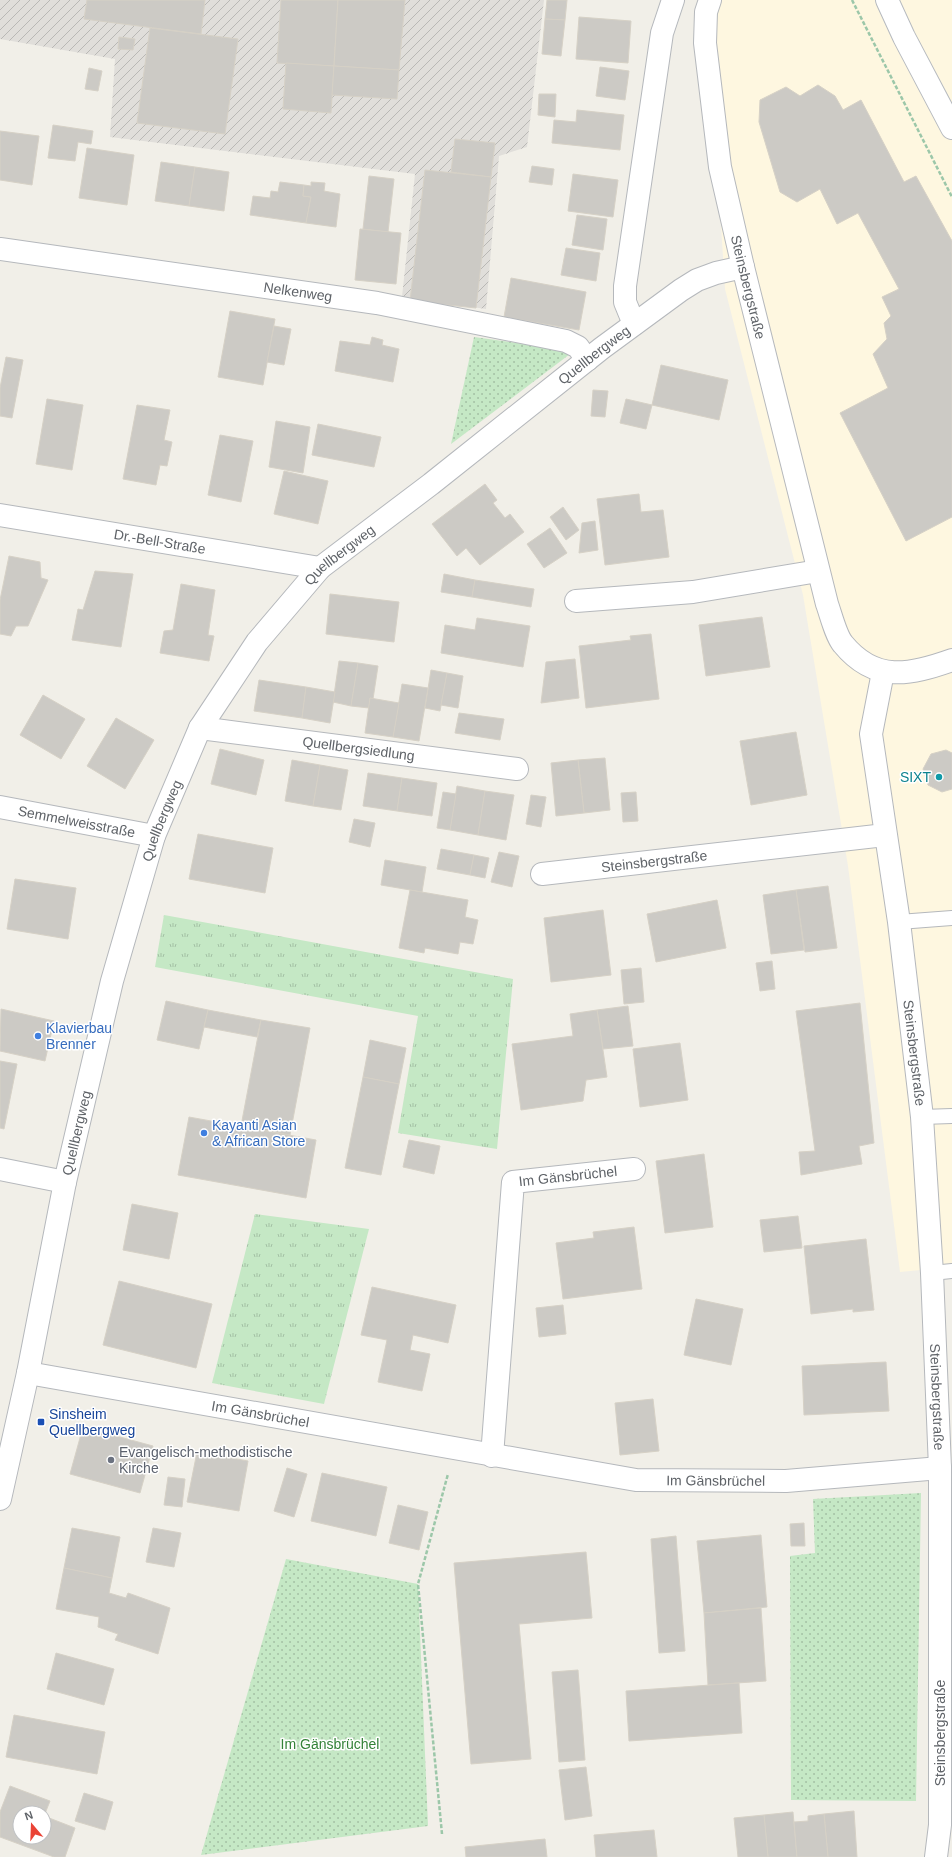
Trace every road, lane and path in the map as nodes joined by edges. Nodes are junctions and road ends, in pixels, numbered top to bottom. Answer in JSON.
{"nodes":[{"id":1,"x":673,"y":0,"type":"edge"},
{"id":2,"x":710,"y":0,"type":"edge"},
{"id":3,"x":852,"y":0,"type":"edge"},
{"id":4,"x":887,"y":0,"type":"edge"},
{"id":5,"x":952,"y":128,"type":"edge"},
{"id":6,"x":952,"y":197,"type":"edge"},
{"id":7,"x":0,"y":249,"type":"edge"},
{"id":8,"x":743,"y":267,"type":"junction"},
{"id":9,"x":634,"y":324,"type":"junction"},
{"id":10,"x":587,"y":360,"type":"junction"},
{"id":11,"x":0,"y":516,"type":"edge"},
{"id":12,"x":320,"y":568,"type":"junction"},
{"id":13,"x":818,"y":572,"type":"junction"},
{"id":14,"x":576,"y":601,"type":"dead end"},
{"id":15,"x":952,"y":660,"type":"edge"},
{"id":16,"x":883,"y":672,"type":"junction"},
{"id":17,"x":200,"y":728,"type":"junction"},
{"id":18,"x":517,"y":769,"type":"dead end"},
{"id":19,"x":0,"y":807,"type":"edge"},
{"id":20,"x":885,"y":835,"type":"junction"},
{"id":21,"x":154,"y":836,"type":"junction"},
{"id":22,"x":542,"y":874,"type":"dead end"},
{"id":23,"x":952,"y":918,"type":"edge"},
{"id":24,"x":899,"y":922,"type":"junction"},
{"id":25,"x":952,"y":1116,"type":"edge"},
{"id":26,"x":922,"y":1118,"type":"junction"},
{"id":27,"x":0,"y":1169,"type":"edge"},
{"id":28,"x":634,"y":1169,"type":"dead end"},
{"id":29,"x":65,"y":1182,"type":"junction"},
{"id":30,"x":942,"y":1272,"type":"edge"},
{"id":31,"x":28,"y":1373,"type":"junction"},
{"id":32,"x":455,"y":1450,"type":"junction"},
{"id":33,"x":492,"y":1456,"type":"junction"},
{"id":34,"x":940,"y":1468,"type":"junction"},
{"id":35,"x":0,"y":1499,"type":"edge"},
{"id":36,"x":442,"y":1834,"type":"dead end"},
{"id":37,"x":936,"y":1857,"type":"edge"}],
"edges":[{"from":1,"to":9,"type":"street","name":"Quellbergweg"},
{"from":2,"to":8,"type":"street","name":"Steinsbergstraße"},
{"from":3,"to":6,"type":"path"},
{"from":4,"to":5,"type":"street"},
{"from":7,"to":10,"type":"street","name":"Nelkenweg"},
{"from":8,"to":9,"type":"street","name":"Quellbergweg"},
{"from":8,"to":13,"type":"street","name":"Steinsbergstraße"},
{"from":9,"to":10,"type":"street","name":"Quellbergweg"},
{"from":10,"to":12,"type":"street","name":"Quellbergweg"},
{"from":11,"to":12,"type":"street","name":"Dr.-Bell-Straße"},
{"from":12,"to":17,"type":"street","name":"Quellbergweg"},
{"from":13,"to":14,"type":"street"},
{"from":13,"to":16,"type":"street","name":"Steinsbergstraße"},
{"from":15,"to":16,"type":"street","name":"Steinsbergstraße"},
{"from":16,"to":20,"type":"street","name":"Steinsbergstraße"},
{"from":17,"to":18,"type":"street","name":"Quellbergsiedlung"},
{"from":17,"to":21,"type":"street","name":"Quellbergweg"},
{"from":19,"to":21,"type":"street","name":"Semmelweisstraße"},
{"from":20,"to":22,"type":"street","name":"Steinsbergstraße"},
{"from":20,"to":24,"type":"street","name":"Steinsbergstraße"},
{"from":21,"to":29,"type":"street","name":"Quellbergweg"},
{"from":23,"to":24,"type":"lane"},
{"from":24,"to":26,"type":"street","name":"Steinsbergstraße"},
{"from":25,"to":26,"type":"lane"},
{"from":26,"to":30,"type":"street","name":"Steinsbergstraße"},
{"from":27,"to":29,"type":"street"},
{"from":28,"to":33,"type":"street","name":"Im Gänsbrüchel"},
{"from":29,"to":31,"type":"street","name":"Quellbergweg"},
{"from":30,"to":34,"type":"street","name":"Steinsbergstraße"},
{"from":31,"to":32,"type":"street","name":"Im Gänsbrüchel"},
{"from":31,"to":35,"type":"street","name":"Quellbergweg"},
{"from":32,"to":33,"type":"street","name":"Im Gänsbrüchel"},
{"from":32,"to":36,"type":"path"},
{"from":33,"to":34,"type":"street","name":"Im Gänsbrüchel"},
{"from":34,"to":37,"type":"street","name":"Steinsbergstraße"}]}
